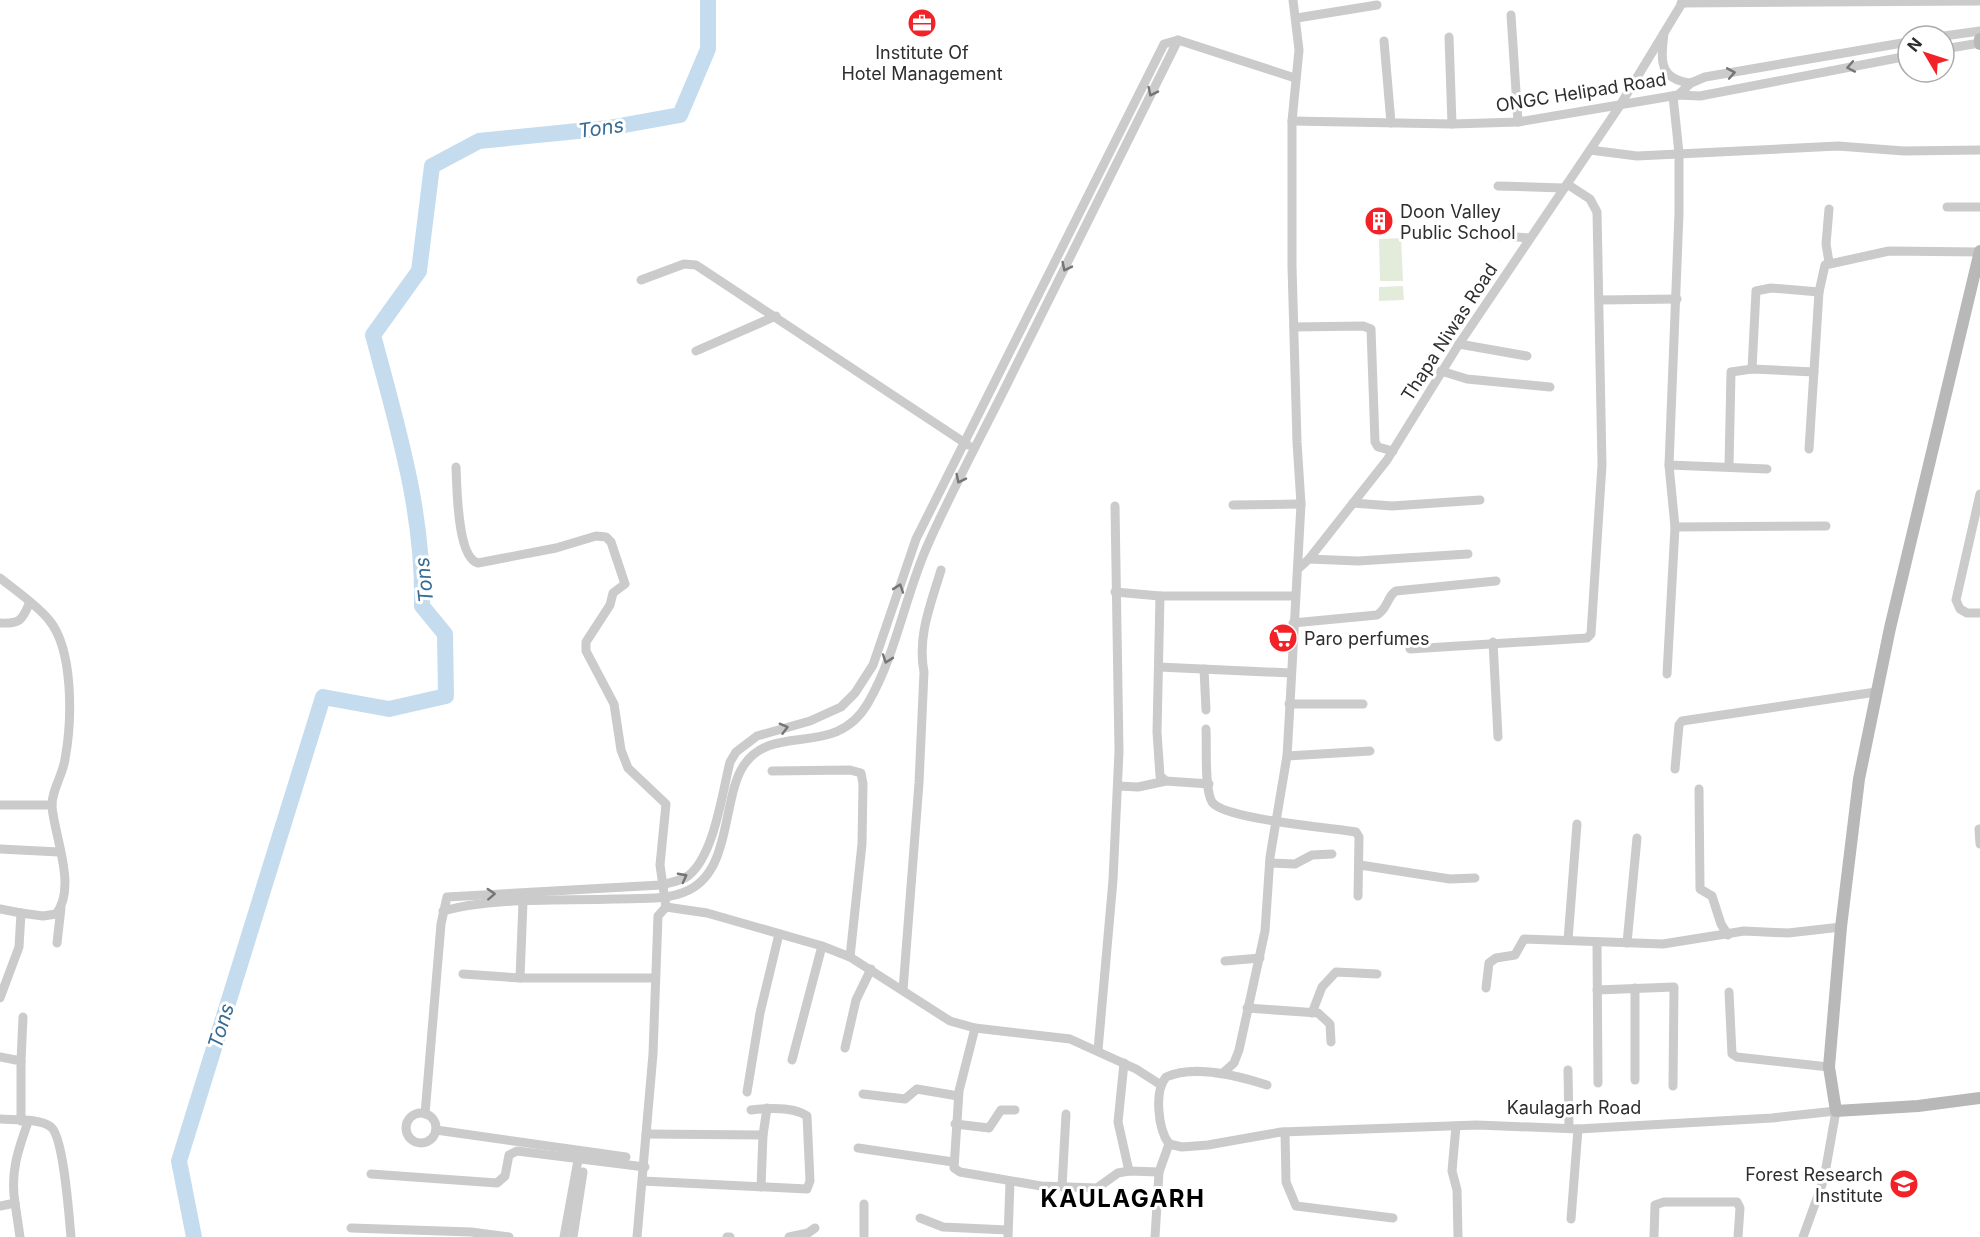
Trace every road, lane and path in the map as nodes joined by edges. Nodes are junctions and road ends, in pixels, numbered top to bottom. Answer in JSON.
{"nodes":[{"id":1,"x":1293,"y":0,"type":"edge"},
{"id":2,"x":1980,"y":1,"type":"edge"},
{"id":3,"x":1682,"y":2,"type":"edge"},
{"id":4,"x":1377,"y":5,"type":"dead end"},
{"id":5,"x":1511,"y":15,"type":"dead end"},
{"id":6,"x":1297,"y":18,"type":"junction"},
{"id":7,"x":1664,"y":30,"type":"junction"},
{"id":8,"x":1980,"y":31,"type":"edge"},
{"id":9,"x":1956,"y":34,"type":"edge"},
{"id":10,"x":1449,"y":37,"type":"dead end"},
{"id":11,"x":1178,"y":40,"type":"junction"},
{"id":12,"x":1384,"y":41,"type":"dead end"},
{"id":13,"x":1980,"y":42,"type":"edge"},
{"id":14,"x":1896,"y":44,"type":"edge"},
{"id":15,"x":1956,"y":47,"type":"edge"},
{"id":16,"x":1896,"y":58,"type":"edge"},
{"id":17,"x":1294,"y":78,"type":"junction"},
{"id":18,"x":1691,"y":83,"type":"junction"},
{"id":19,"x":1676,"y":95,"type":"junction"},
{"id":20,"x":1619,"y":107,"type":"junction"},
{"id":21,"x":1292,"y":121,"type":"junction"},
{"id":22,"x":1518,"y":122,"type":"junction"},
{"id":23,"x":1391,"y":123,"type":"junction"},
{"id":24,"x":1452,"y":124,"type":"junction"},
{"id":25,"x":1111,"y":150,"type":"junction"},
{"id":26,"x":1590,"y":150,"type":"junction"},
{"id":27,"x":1980,"y":150,"type":"edge"},
{"id":28,"x":1679,"y":153,"type":"junction"},
{"id":29,"x":1121,"y":154,"type":"junction"},
{"id":30,"x":1498,"y":186,"type":"dead end"},
{"id":31,"x":1566,"y":186,"type":"junction"},
{"id":32,"x":1947,"y":207,"type":"dead end"},
{"id":33,"x":1980,"y":207,"type":"edge"},
{"id":34,"x":1829,"y":209,"type":"dead end"},
{"id":35,"x":1468,"y":233,"type":"dead end"},
{"id":36,"x":1530,"y":238,"type":"junction"},
{"id":37,"x":1980,"y":251,"type":"edge"},
{"id":38,"x":1829,"y":262,"type":"junction"},
{"id":39,"x":641,"y":280,"type":"dead end"},
{"id":40,"x":1819,"y":292,"type":"junction"},
{"id":41,"x":1600,"y":300,"type":"junction"},
{"id":42,"x":1677,"y":300,"type":"junction"},
{"id":43,"x":776,"y":316,"type":"junction"},
{"id":44,"x":1294,"y":327,"type":"junction"},
{"id":45,"x":1459,"y":344,"type":"junction"},
{"id":46,"x":1011,"y":348,"type":"junction"},
{"id":47,"x":696,"y":351,"type":"dead end"},
{"id":48,"x":1022,"y":353,"type":"junction"},
{"id":49,"x":1527,"y":356,"type":"dead end"},
{"id":50,"x":1752,"y":369,"type":"junction"},
{"id":51,"x":1441,"y":371,"type":"junction"},
{"id":52,"x":1814,"y":372,"type":"junction"},
{"id":53,"x":1550,"y":387,"type":"dead end"},
{"id":54,"x":964,"y":442,"type":"junction"},
{"id":55,"x":975,"y":449,"type":"junction"},
{"id":56,"x":1809,"y":449,"type":"dead end"},
{"id":57,"x":1393,"y":451,"type":"junction"},
{"id":58,"x":1669,"y":465,"type":"junction"},
{"id":59,"x":1729,"y":466,"type":"junction"},
{"id":60,"x":456,"y":467,"type":"dead end"},
{"id":61,"x":1767,"y":469,"type":"dead end"},
{"id":62,"x":1980,"y":494,"type":"edge"},
{"id":63,"x":1480,"y":500,"type":"dead end"},
{"id":64,"x":1302,"y":504,"type":"junction"},
{"id":65,"x":1353,"y":504,"type":"junction"},
{"id":66,"x":1233,"y":505,"type":"dead end"},
{"id":67,"x":1115,"y":506,"type":"dead end"},
{"id":68,"x":1826,"y":526,"type":"dead end"},
{"id":69,"x":1675,"y":527,"type":"junction"},
{"id":70,"x":1468,"y":554,"type":"dead end"},
{"id":71,"x":1309,"y":559,"type":"junction"},
{"id":72,"x":1298,"y":569,"type":"junction"},
{"id":73,"x":940,"y":570,"type":"dead end"},
{"id":74,"x":0,"y":578,"type":"edge"},
{"id":75,"x":1496,"y":581,"type":"dead end"},
{"id":76,"x":1115,"y":592,"type":"junction"},
{"id":77,"x":1160,"y":596,"type":"junction"},
{"id":78,"x":1295,"y":596,"type":"junction"},
{"id":79,"x":29,"y":604,"type":"junction"},
{"id":80,"x":1980,"y":613,"type":"edge"},
{"id":81,"x":0,"y":623,"type":"edge"},
{"id":82,"x":1293,"y":623,"type":"junction"},
{"id":83,"x":1493,"y":642,"type":"junction"},
{"id":84,"x":1410,"y":649,"type":"dead end"},
{"id":85,"x":1159,"y":667,"type":"junction"},
{"id":86,"x":1204,"y":669,"type":"junction"},
{"id":87,"x":1291,"y":673,"type":"junction"},
{"id":88,"x":1667,"y":674,"type":"dead end"},
{"id":89,"x":1876,"y":692,"type":"junction"},
{"id":90,"x":1289,"y":704,"type":"junction"},
{"id":91,"x":1364,"y":704,"type":"dead end"},
{"id":92,"x":1206,"y":710,"type":"dead end"},
{"id":93,"x":1206,"y":729,"type":"dead end"},
{"id":94,"x":1498,"y":737,"type":"dead end"},
{"id":95,"x":1370,"y":751,"type":"dead end"},
{"id":96,"x":1287,"y":756,"type":"junction"},
{"id":97,"x":1675,"y":768,"type":"dead end"},
{"id":98,"x":772,"y":771,"type":"dead end"},
{"id":99,"x":1166,"y":781,"type":"junction"},
{"id":100,"x":1209,"y":784,"type":"junction"},
{"id":101,"x":1118,"y":786,"type":"junction"},
{"id":102,"x":1699,"y":789,"type":"dead end"},
{"id":103,"x":0,"y":805,"type":"edge"},
{"id":104,"x":52,"y":805,"type":"junction"},
{"id":105,"x":1275,"y":821,"type":"junction"},
{"id":106,"x":1577,"y":824,"type":"dead end"},
{"id":107,"x":1979,"y":829,"type":"edge"},
{"id":108,"x":1637,"y":838,"type":"dead end"},
{"id":109,"x":1980,"y":844,"type":"edge"},
{"id":110,"x":0,"y":849,"type":"edge"},
{"id":111,"x":59,"y":852,"type":"junction"},
{"id":112,"x":1332,"y":854,"type":"dead end"},
{"id":113,"x":1270,"y":863,"type":"junction"},
{"id":114,"x":1359,"y":865,"type":"junction"},
{"id":115,"x":1475,"y":878,"type":"dead end"},
{"id":116,"x":661,"y":885,"type":"junction"},
{"id":117,"x":1358,"y":896,"type":"dead end"},
{"id":118,"x":523,"y":902,"type":"junction"},
{"id":119,"x":665,"y":902,"type":"junction"},
{"id":120,"x":61,"y":908,"type":"junction"},
{"id":121,"x":0,"y":909,"type":"edge"},
{"id":122,"x":443,"y":911,"type":"junction"},
{"id":123,"x":21,"y":913,"type":"junction"},
{"id":124,"x":1841,"y":927,"type":"junction"},
{"id":125,"x":779,"y":934,"type":"junction"},
{"id":126,"x":1728,"y":935,"type":"junction"},
{"id":127,"x":1568,"y":940,"type":"junction"},
{"id":128,"x":57,"y":943,"type":"dead end"},
{"id":129,"x":1597,"y":943,"type":"junction"},
{"id":130,"x":1627,"y":943,"type":"junction"},
{"id":131,"x":822,"y":946,"type":"junction"},
{"id":132,"x":850,"y":957,"type":"junction"},
{"id":133,"x":1260,"y":958,"type":"junction"},
{"id":134,"x":1225,"y":961,"type":"dead end"},
{"id":135,"x":871,"y":969,"type":"junction"},
{"id":136,"x":462,"y":974,"type":"dead end"},
{"id":137,"x":1377,"y":974,"type":"dead end"},
{"id":138,"x":520,"y":978,"type":"junction"},
{"id":139,"x":655,"y":978,"type":"junction"},
{"id":140,"x":1486,"y":988,"type":"dead end"},
{"id":141,"x":1635,"y":988,"type":"junction"},
{"id":142,"x":903,"y":990,"type":"junction"},
{"id":143,"x":1597,"y":990,"type":"junction"},
{"id":144,"x":1729,"y":992,"type":"dead end"},
{"id":145,"x":0,"y":998,"type":"edge"},
{"id":146,"x":1247,"y":1008,"type":"junction"},
{"id":147,"x":1312,"y":1013,"type":"junction"},
{"id":148,"x":23,"y":1017,"type":"dead end"},
{"id":149,"x":975,"y":1028,"type":"junction"},
{"id":150,"x":1331,"y":1042,"type":"dead end"},
{"id":151,"x":845,"y":1048,"type":"dead end"},
{"id":152,"x":1098,"y":1050,"type":"junction"},
{"id":153,"x":0,"y":1057,"type":"edge"},
{"id":154,"x":792,"y":1060,"type":"dead end"},
{"id":155,"x":21,"y":1061,"type":"junction"},
{"id":156,"x":1124,"y":1063,"type":"junction"},
{"id":157,"x":1829,"y":1067,"type":"junction"},
{"id":158,"x":1568,"y":1071,"type":"dead end"},
{"id":159,"x":1224,"y":1072,"type":"junction"},
{"id":160,"x":1635,"y":1080,"type":"dead end"},
{"id":161,"x":1598,"y":1083,"type":"dead end"},
{"id":162,"x":1161,"y":1085,"type":"junction"},
{"id":163,"x":1268,"y":1085,"type":"dead end"},
{"id":164,"x":1673,"y":1086,"type":"dead end"},
{"id":165,"x":747,"y":1092,"type":"dead end"},
{"id":166,"x":863,"y":1094,"type":"dead end"},
{"id":167,"x":958,"y":1096,"type":"junction"},
{"id":168,"x":1980,"y":1098,"type":"edge"},
{"id":169,"x":767,"y":1108,"type":"junction"},
{"id":170,"x":751,"y":1110,"type":"dead end"},
{"id":171,"x":1015,"y":1110,"type":"dead end"},
{"id":172,"x":1836,"y":1111,"type":"junction"},
{"id":173,"x":425,"y":1114,"type":"junction"},
{"id":174,"x":1065,"y":1114,"type":"dead end"},
{"id":175,"x":0,"y":1119,"type":"edge"},
{"id":176,"x":25,"y":1121,"type":"junction"},
{"id":177,"x":955,"y":1125,"type":"junction"},
{"id":178,"x":1456,"y":1126,"type":"junction"},
{"id":179,"x":1573,"y":1128,"type":"junction"},
{"id":180,"x":436,"y":1130,"type":"junction"},
{"id":181,"x":1285,"y":1132,"type":"junction"},
{"id":182,"x":646,"y":1134,"type":"junction"},
{"id":183,"x":763,"y":1135,"type":"junction"},
{"id":184,"x":1169,"y":1144,"type":"junction"},
{"id":185,"x":858,"y":1148,"type":"dead end"},
{"id":186,"x":626,"y":1157,"type":"dead end"},
{"id":187,"x":578,"y":1160,"type":"junction"},
{"id":188,"x":953,"y":1161,"type":"junction"},
{"id":189,"x":645,"y":1167,"type":"junction"},
{"id":190,"x":1129,"y":1171,"type":"junction"},
{"id":191,"x":583,"y":1172,"type":"dead end"},
{"id":192,"x":1159,"y":1172,"type":"junction"},
{"id":193,"x":371,"y":1174,"type":"dead end"},
{"id":194,"x":643,"y":1181,"type":"junction"},
{"id":195,"x":1010,"y":1182,"type":"junction"},
{"id":196,"x":761,"y":1187,"type":"junction"},
{"id":197,"x":1062,"y":1187,"type":"junction"},
{"id":198,"x":15,"y":1203,"type":"junction"},
{"id":199,"x":864,"y":1204,"type":"dead end"},
{"id":200,"x":0,"y":1206,"type":"edge"},
{"id":201,"x":920,"y":1218,"type":"dead end"},
{"id":202,"x":1394,"y":1218,"type":"dead end"},
{"id":203,"x":1571,"y":1219,"type":"dead end"},
{"id":204,"x":351,"y":1228,"type":"dead end"},
{"id":205,"x":815,"y":1228,"type":"dead end"},
{"id":206,"x":1008,"y":1233,"type":"edge"},
{"id":207,"x":20,"y":1237,"type":"edge"},
{"id":208,"x":71,"y":1237,"type":"edge"},
{"id":209,"x":510,"y":1237,"type":"edge"},
{"id":210,"x":564,"y":1237,"type":"edge"},
{"id":211,"x":573,"y":1237,"type":"edge"},
{"id":212,"x":637,"y":1237,"type":"edge"},
{"id":213,"x":789,"y":1237,"type":"edge"},
{"id":214,"x":864,"y":1237,"type":"edge"},
{"id":215,"x":1155,"y":1237,"type":"edge"},
{"id":216,"x":1458,"y":1237,"type":"edge"},
{"id":217,"x":1654,"y":1237,"type":"edge"},
{"id":218,"x":1738,"y":1237,"type":"edge"},
{"id":219,"x":1803,"y":1237,"type":"edge"}],
"edges":[{"from":1,"to":6,"type":"street"},
{"from":2,"to":3,"type":"street"},
{"from":3,"to":7,"type":"street","name":"Thapa Niwas Road"},
{"from":4,"to":6,"type":"street"},
{"from":5,"to":22,"type":"street"},
{"from":6,"to":17,"type":"street"},
{"from":7,"to":18,"type":"street"},
{"from":7,"to":20,"type":"street","name":"Thapa Niwas Road"},
{"from":8,"to":9,"type":"street"},
{"from":10,"to":24,"type":"street"},
{"from":11,"to":17,"type":"street"},
{"from":11,"to":25,"type":"street"},
{"from":11,"to":29,"type":"street","one_way":true},
{"from":12,"to":23,"type":"street"},
{"from":13,"to":15,"type":"street"},
{"from":18,"to":14,"type":"street","one_way":true},
{"from":16,"to":19,"type":"street","name":"ONGC Helipad Road","one_way":true},
{"from":17,"to":21,"type":"street"},
{"from":18,"to":19,"type":"street"},
{"from":19,"to":20,"type":"street","name":"ONGC Helipad Road"},
{"from":19,"to":28,"type":"street"},
{"from":20,"to":22,"type":"street","name":"ONGC Helipad Road"},
{"from":20,"to":26,"type":"street","name":"Thapa Niwas Road"},
{"from":21,"to":23,"type":"street","name":"ONGC Helipad Road"},
{"from":21,"to":44,"type":"street"},
{"from":22,"to":24,"type":"street","name":"ONGC Helipad Road"},
{"from":23,"to":24,"type":"street","name":"ONGC Helipad Road"},
{"from":25,"to":29,"type":"street"},
{"from":25,"to":46,"type":"street"},
{"from":26,"to":28,"type":"street"},
{"from":26,"to":31,"type":"street","name":"Thapa Niwas Road"},
{"from":27,"to":28,"type":"street"},
{"from":28,"to":42,"type":"street"},
{"from":29,"to":48,"type":"street","one_way":true},
{"from":30,"to":31,"type":"street"},
{"from":31,"to":36,"type":"street","name":"Thapa Niwas Road"},
{"from":31,"to":41,"type":"street"},
{"from":32,"to":33,"type":"street"},
{"from":34,"to":38,"type":"street"},
{"from":35,"to":36,"type":"street"},
{"from":36,"to":45,"type":"street","name":"Thapa Niwas Road"},
{"from":37,"to":38,"type":"street"},
{"from":37,"to":89,"type":"street"},
{"from":38,"to":40,"type":"street"},
{"from":39,"to":43,"type":"street"},
{"from":40,"to":50,"type":"street"},
{"from":40,"to":52,"type":"street"},
{"from":41,"to":42,"type":"street"},
{"from":41,"to":83,"type":"street"},
{"from":42,"to":58,"type":"street"},
{"from":43,"to":47,"type":"street"},
{"from":43,"to":54,"type":"street"},
{"from":44,"to":57,"type":"street"},
{"from":44,"to":64,"type":"street"},
{"from":45,"to":49,"type":"street"},
{"from":45,"to":51,"type":"street","name":"Thapa Niwas Road"},
{"from":46,"to":48,"type":"street"},
{"from":46,"to":54,"type":"street"},
{"from":48,"to":55,"type":"street"},
{"from":50,"to":52,"type":"street"},
{"from":50,"to":59,"type":"street"},
{"from":51,"to":53,"type":"street"},
{"from":51,"to":57,"type":"street","name":"Thapa Niwas Road"},
{"from":52,"to":56,"type":"street"},
{"from":54,"to":55,"type":"street"},
{"from":116,"to":54,"type":"street","one_way":true},
{"from":55,"to":119,"type":"street","one_way":true},
{"from":57,"to":65,"type":"street","name":"Thapa Niwas Road"},
{"from":58,"to":59,"type":"street"},
{"from":58,"to":69,"type":"street"},
{"from":59,"to":61,"type":"street"},
{"from":60,"to":116,"type":"street"},
{"from":62,"to":80,"type":"street"},
{"from":63,"to":65,"type":"street"},
{"from":64,"to":66,"type":"street"},
{"from":64,"to":72,"type":"street"},
{"from":65,"to":71,"type":"street","name":"Thapa Niwas Road"},
{"from":67,"to":76,"type":"street"},
{"from":68,"to":69,"type":"street"},
{"from":69,"to":88,"type":"street"},
{"from":70,"to":71,"type":"street"},
{"from":71,"to":72,"type":"street","name":"Thapa Niwas Road"},
{"from":72,"to":78,"type":"street"},
{"from":73,"to":142,"type":"street"},
{"from":74,"to":79,"type":"street"},
{"from":75,"to":82,"type":"street"},
{"from":76,"to":77,"type":"street"},
{"from":76,"to":101,"type":"street"},
{"from":77,"to":78,"type":"street"},
{"from":77,"to":85,"type":"street"},
{"from":78,"to":82,"type":"street"},
{"from":79,"to":81,"type":"street"},
{"from":79,"to":104,"type":"street"},
{"from":82,"to":87,"type":"street"},
{"from":83,"to":84,"type":"street"},
{"from":83,"to":94,"type":"street"},
{"from":85,"to":86,"type":"street"},
{"from":85,"to":99,"type":"street"},
{"from":86,"to":87,"type":"street"},
{"from":86,"to":92,"type":"street"},
{"from":87,"to":90,"type":"street"},
{"from":89,"to":97,"type":"street"},
{"from":89,"to":124,"type":"street"},
{"from":90,"to":91,"type":"street"},
{"from":90,"to":96,"type":"street"},
{"from":93,"to":100,"type":"street"},
{"from":95,"to":96,"type":"street"},
{"from":96,"to":105,"type":"street"},
{"from":98,"to":132,"type":"street"},
{"from":99,"to":100,"type":"street"},
{"from":99,"to":101,"type":"street"},
{"from":100,"to":105,"type":"street"},
{"from":101,"to":152,"type":"street"},
{"from":102,"to":126,"type":"street"},
{"from":103,"to":104,"type":"street"},
{"from":104,"to":111,"type":"street"},
{"from":105,"to":113,"type":"street"},
{"from":105,"to":114,"type":"street"},
{"from":106,"to":127,"type":"street"},
{"from":107,"to":109,"type":"street"},
{"from":108,"to":130,"type":"street"},
{"from":110,"to":111,"type":"street"},
{"from":111,"to":120,"type":"street"},
{"from":112,"to":113,"type":"street"},
{"from":113,"to":133,"type":"street"},
{"from":114,"to":115,"type":"street"},
{"from":114,"to":117,"type":"street"},
{"from":116,"to":119,"type":"street"},
{"from":122,"to":116,"type":"street","one_way":true},
{"from":118,"to":119,"type":"street"},
{"from":118,"to":122,"type":"street"},
{"from":118,"to":138,"type":"street"},
{"from":119,"to":125,"type":"street"},
{"from":119,"to":139,"type":"street"},
{"from":120,"to":123,"type":"street"},
{"from":120,"to":128,"type":"street"},
{"from":121,"to":123,"type":"street"},
{"from":122,"to":173,"type":"street"},
{"from":123,"to":145,"type":"street"},
{"from":124,"to":126,"type":"street"},
{"from":124,"to":157,"type":"street"},
{"from":125,"to":131,"type":"street"},
{"from":125,"to":165,"type":"street"},
{"from":126,"to":130,"type":"street"},
{"from":127,"to":129,"type":"street"},
{"from":127,"to":140,"type":"street"},
{"from":129,"to":130,"type":"street"},
{"from":129,"to":143,"type":"street"},
{"from":131,"to":132,"type":"street"},
{"from":131,"to":154,"type":"street"},
{"from":132,"to":135,"type":"street"},
{"from":133,"to":134,"type":"street"},
{"from":133,"to":146,"type":"street"},
{"from":135,"to":142,"type":"street"},
{"from":135,"to":151,"type":"street"},
{"from":136,"to":138,"type":"street"},
{"from":137,"to":147,"type":"street"},
{"from":138,"to":139,"type":"street"},
{"from":139,"to":182,"type":"street"},
{"from":141,"to":143,"type":"street"},
{"from":141,"to":160,"type":"street"},
{"from":141,"to":164,"type":"street"},
{"from":142,"to":149,"type":"street"},
{"from":143,"to":161,"type":"street"},
{"from":144,"to":157,"type":"street"},
{"from":146,"to":147,"type":"street"},
{"from":146,"to":159,"type":"street"},
{"from":147,"to":150,"type":"street"},
{"from":148,"to":155,"type":"street"},
{"from":149,"to":152,"type":"street"},
{"from":149,"to":167,"type":"street"},
{"from":152,"to":156,"type":"street"},
{"from":153,"to":155,"type":"street"},
{"from":155,"to":176,"type":"street"},
{"from":156,"to":162,"type":"street"},
{"from":156,"to":190,"type":"street"},
{"from":157,"to":172,"type":"street"},
{"from":158,"to":179,"type":"street"},
{"from":159,"to":162,"type":"street"},
{"from":159,"to":163,"type":"street"},
{"from":162,"to":184,"type":"street"},
{"from":166,"to":167,"type":"street"},
{"from":167,"to":177,"type":"street"},
{"from":168,"to":172,"type":"street","name":"Kaulagarh Road"},
{"from":169,"to":170,"type":"street"},
{"from":169,"to":183,"type":"street"},
{"from":169,"to":196,"type":"street"},
{"from":171,"to":177,"type":"street"},
{"from":172,"to":179,"type":"street","name":"Kaulagarh Road"},
{"from":172,"to":219,"type":"street"},
{"from":173,"to":180,"type":"street"},
{"from":173,"to":180,"type":"street"},
{"from":174,"to":197,"type":"street"},
{"from":175,"to":176,"type":"street"},
{"from":176,"to":198,"type":"street"},
{"from":176,"to":208,"type":"street"},
{"from":177,"to":188,"type":"street"},
{"from":178,"to":179,"type":"street","name":"Kaulagarh Road"},
{"from":178,"to":181,"type":"street","name":"Kaulagarh Road"},
{"from":178,"to":216,"type":"street"},
{"from":179,"to":203,"type":"street"},
{"from":180,"to":186,"type":"street"},
{"from":181,"to":184,"type":"street","name":"Kaulagarh Road"},
{"from":181,"to":202,"type":"street"},
{"from":182,"to":183,"type":"street"},
{"from":182,"to":189,"type":"street"},
{"from":183,"to":196,"type":"street"},
{"from":184,"to":192,"type":"street"},
{"from":185,"to":188,"type":"street"},
{"from":187,"to":189,"type":"street"},
{"from":187,"to":193,"type":"street"},
{"from":187,"to":210,"type":"street"},
{"from":188,"to":195,"type":"street"},
{"from":189,"to":194,"type":"street"},
{"from":190,"to":192,"type":"street"},
{"from":190,"to":197,"type":"street"},
{"from":191,"to":211,"type":"street"},
{"from":192,"to":215,"type":"street"},
{"from":194,"to":196,"type":"street"},
{"from":194,"to":212,"type":"street"},
{"from":195,"to":197,"type":"street"},
{"from":195,"to":206,"type":"street"},
{"from":198,"to":200,"type":"street"},
{"from":198,"to":207,"type":"street"},
{"from":199,"to":214,"type":"street"},
{"from":201,"to":206,"type":"street"},
{"from":204,"to":209,"type":"street"},
{"from":205,"to":213,"type":"street"},
{"from":217,"to":218,"type":"street"}]}
